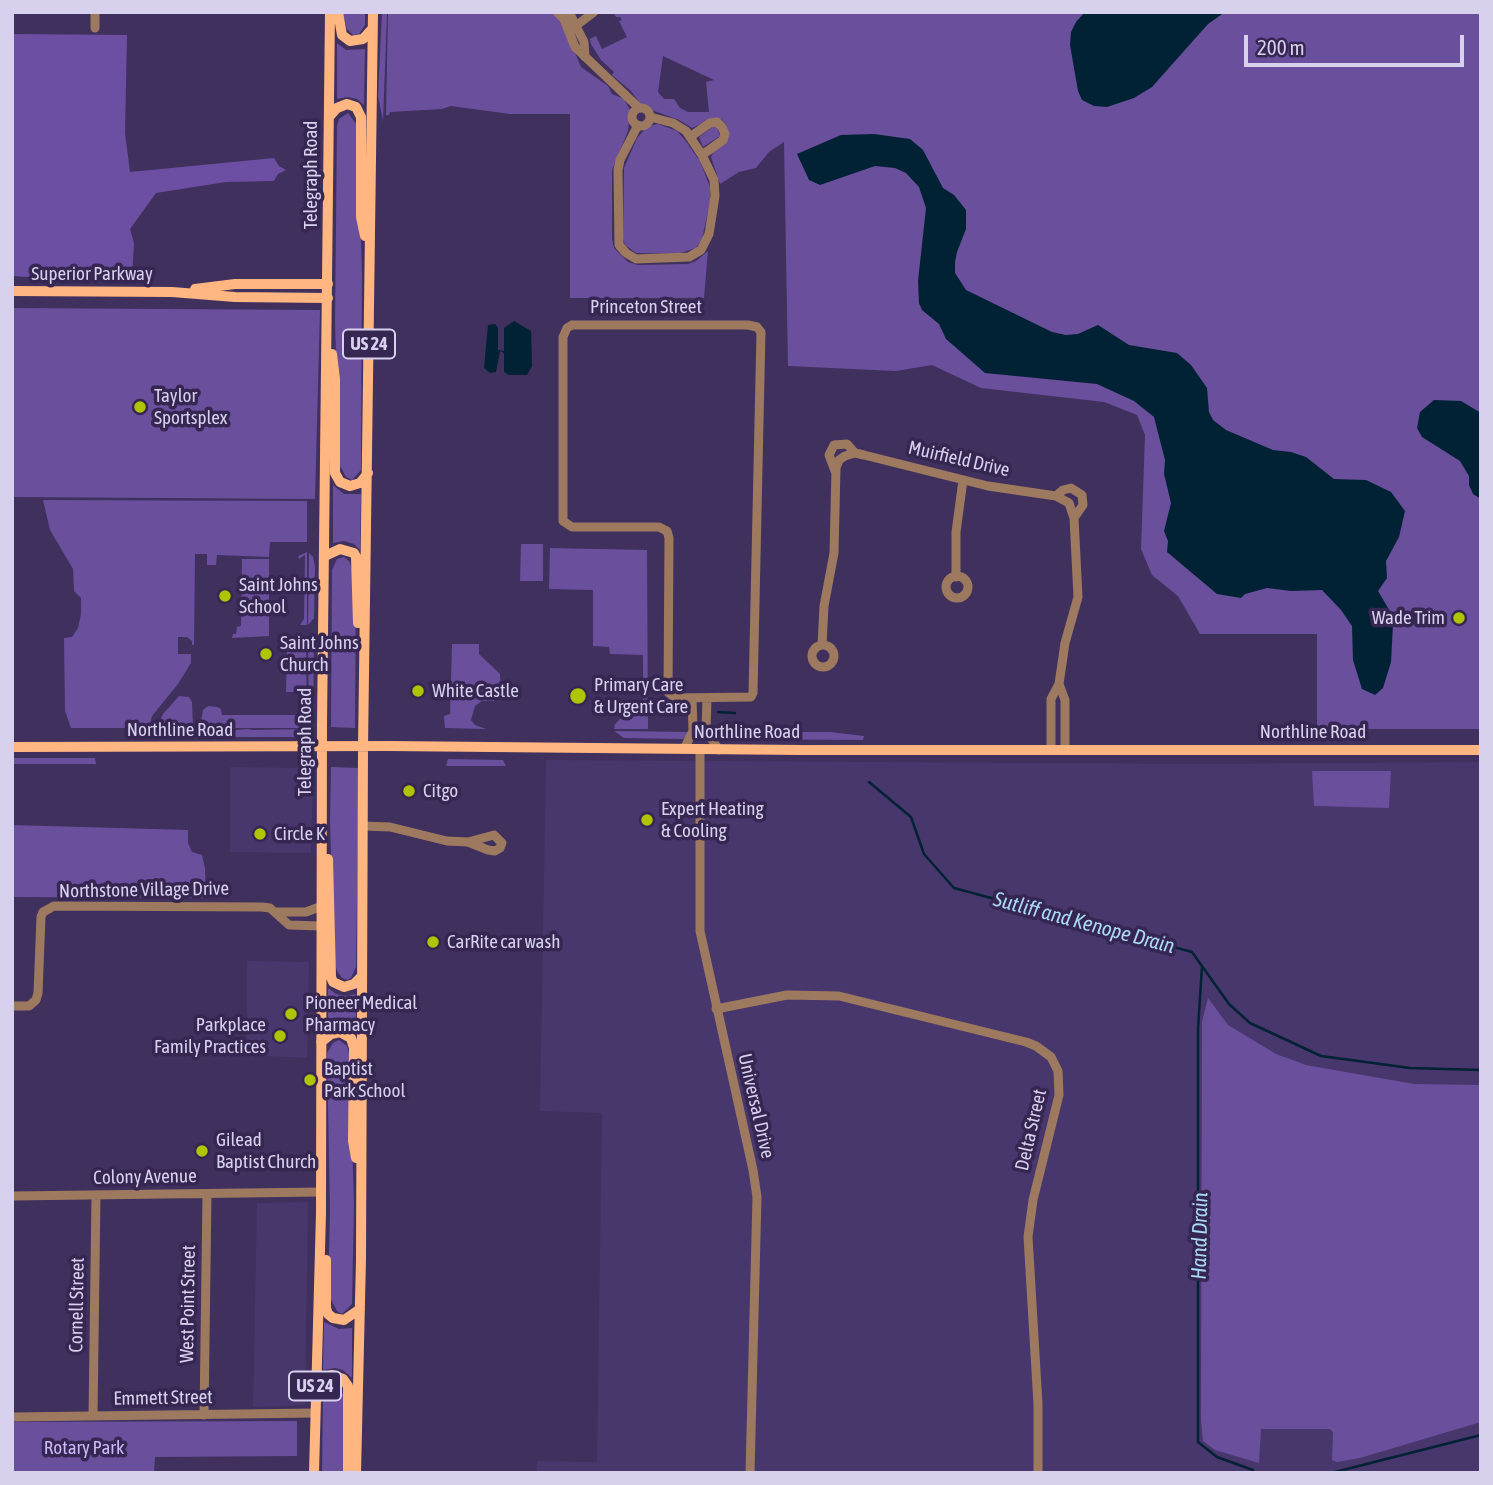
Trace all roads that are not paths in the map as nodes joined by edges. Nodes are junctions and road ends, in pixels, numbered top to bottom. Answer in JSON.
{"nodes":[{"id":1,"x":95,"y":12,"type":"edge"},
{"id":2,"x":330,"y":12,"type":"edge"},
{"id":3,"x":338,"y":12,"type":"edge"},
{"id":4,"x":373,"y":12,"type":"edge"},
{"id":5,"x":594,"y":12,"type":"edge"},
{"id":6,"x":566,"y":14,"type":"edge"},
{"id":7,"x":96,"y":28,"type":"dead end"},
{"id":8,"x":573,"y":28,"type":"junction"},
{"id":9,"x":372,"y":29,"type":"junction"},
{"id":10,"x":639,"y":108,"type":"junction"},
{"id":11,"x":329,"y":117,"type":"junction"},
{"id":12,"x":650,"y":117,"type":"junction"},
{"id":13,"x":638,"y":125,"type":"junction"},
{"id":14,"x":690,"y":137,"type":"junction"},
{"id":15,"x":702,"y":155,"type":"junction"},
{"id":16,"x":370,"y":256,"type":"junction"},
{"id":17,"x":328,"y":284,"type":"junction"},
{"id":18,"x":12,"y":291,"type":"edge"},
{"id":19,"x":172,"y":292,"type":"junction"},
{"id":20,"x":328,"y":298,"type":"junction"},
{"id":21,"x":327,"y":340,"type":"junction"},
{"id":22,"x":855,"y":453,"type":"junction"},
{"id":23,"x":368,"y":473,"type":"junction"},
{"id":24,"x":836,"y":473,"type":"junction"},
{"id":25,"x":963,"y":480,"type":"junction"},
{"id":26,"x":1056,"y":496,"type":"junction"},
{"id":27,"x":1074,"y":518,"type":"junction"},
{"id":28,"x":325,"y":556,"type":"junction"},
{"id":29,"x":956,"y":577,"type":"dead end"},
{"id":30,"x":822,"y":645,"type":"dead end"},
{"id":31,"x":1059,"y":684,"type":"junction"},
{"id":32,"x":692,"y":698,"type":"junction"},
{"id":33,"x":707,"y":698,"type":"junction"},
{"id":34,"x":364,"y":719,"type":"junction"},
{"id":35,"x":12,"y":747,"type":"edge"},
{"id":36,"x":323,"y":747,"type":"junction"},
{"id":37,"x":363,"y":747,"type":"junction"},
{"id":38,"x":684,"y":749,"type":"junction"},
{"id":39,"x":700,"y":750,"type":"junction"},
{"id":40,"x":719,"y":750,"type":"junction"},
{"id":41,"x":1051,"y":750,"type":"junction"},
{"id":42,"x":1065,"y":750,"type":"junction"},
{"id":43,"x":1481,"y":750,"type":"edge"},
{"id":44,"x":363,"y":826,"type":"junction"},
{"id":45,"x":322,"y":837,"type":"junction"},
{"id":46,"x":468,"y":842,"type":"dead end"},
{"id":47,"x":322,"y":906,"type":"junction"},
{"id":48,"x":275,"y":912,"type":"junction"},
{"id":49,"x":321,"y":926,"type":"junction"},
{"id":50,"x":362,"y":976,"type":"junction"},
{"id":51,"x":12,"y":1006,"type":"edge"},
{"id":52,"x":716,"y":1009,"type":"junction"},
{"id":53,"x":321,"y":1042,"type":"junction"},
{"id":54,"x":360,"y":1181,"type":"junction"},
{"id":55,"x":321,"y":1186,"type":"junction"},
{"id":56,"x":208,"y":1194,"type":"junction"},
{"id":57,"x":96,"y":1195,"type":"junction"},
{"id":58,"x":12,"y":1196,"type":"edge"},
{"id":59,"x":360,"y":1309,"type":"junction"},
{"id":60,"x":315,"y":1386,"type":"junction"},
{"id":61,"x":314,"y":1413,"type":"junction"},
{"id":62,"x":204,"y":1415,"type":"junction"},
{"id":63,"x":93,"y":1416,"type":"junction"},
{"id":64,"x":12,"y":1417,"type":"edge"},
{"id":65,"x":314,"y":1473,"type":"edge"},
{"id":66,"x":348,"y":1473,"type":"edge"},
{"id":67,"x":356,"y":1473,"type":"edge"},
{"id":68,"x":750,"y":1473,"type":"edge"},
{"id":69,"x":1038,"y":1473,"type":"edge"}],
"edges":[{"from":1,"to":7,"type":"street"},
{"from":2,"to":11,"type":"main road","name":"Telegraph Road","number":"US 24"},
{"from":3,"to":9,"type":"main road"},
{"from":4,"to":9,"type":"main road","number":"US 24"},
{"from":5,"to":8,"type":"street"},
{"from":6,"to":8,"type":"street"},
{"from":8,"to":10,"type":"street"},
{"from":9,"to":16,"type":"main road","number":"US 24"},
{"from":10,"to":12,"type":"street"},
{"from":10,"to":13,"type":"street"},
{"from":11,"to":16,"type":"main road"},
{"from":11,"to":17,"type":"main road","name":"Telegraph Road","number":"US 24"},
{"from":12,"to":13,"type":"street"},
{"from":12,"to":14,"type":"street"},
{"from":13,"to":15,"type":"street"},
{"from":14,"to":15,"type":"street"},
{"from":14,"to":15,"type":"street"},
{"from":16,"to":23,"type":"main road","number":"US 24"},
{"from":17,"to":19,"type":"main road","name":"Superior Parkway"},
{"from":17,"to":20,"type":"main road","name":"Telegraph Road","number":"US 24"},
{"from":18,"to":19,"type":"main road","name":"Superior Parkway"},
{"from":19,"to":20,"type":"main road","name":"Superior Parkway"},
{"from":20,"to":21,"type":"main road","name":"Telegraph Road","number":"US 24"},
{"from":21,"to":23,"type":"main road"},
{"from":21,"to":28,"type":"main road","name":"Telegraph Road","number":"US 24"},
{"from":22,"to":24,"type":"street"},
{"from":22,"to":24,"type":"street","name":"Muirfield Drive"},
{"from":22,"to":25,"type":"street","name":"Muirfield Drive"},
{"from":23,"to":34,"type":"main road","number":"US 24"},
{"from":24,"to":30,"type":"street"},
{"from":25,"to":26,"type":"street","name":"Muirfield Drive"},
{"from":25,"to":29,"type":"street"},
{"from":26,"to":27,"type":"street"},
{"from":26,"to":27,"type":"street","name":"Muirfield Drive"},
{"from":27,"to":31,"type":"street"},
{"from":28,"to":34,"type":"main road"},
{"from":28,"to":36,"type":"main road","name":"Telegraph Road","number":"US 24"},
{"from":31,"to":41,"type":"street"},
{"from":31,"to":42,"type":"street"},
{"from":32,"to":33,"type":"street","name":"Princeton Street"},
{"from":32,"to":33,"type":"street","name":"Princeton Street"},
{"from":32,"to":38,"type":"street"},
{"from":33,"to":40,"type":"street"},
{"from":34,"to":37,"type":"main road","number":"US 24"},
{"from":35,"to":36,"type":"main road","name":"Northline Road"},
{"from":36,"to":37,"type":"main road","name":"Northline Road"},
{"from":36,"to":45,"type":"main road","name":"Telegraph Road","number":"US 24"},
{"from":37,"to":38,"type":"main road","name":"Northline Road"},
{"from":37,"to":44,"type":"main road","number":"US 24"},
{"from":38,"to":39,"type":"main road","name":"Northline Road"},
{"from":39,"to":40,"type":"main road","name":"Northline Road"},
{"from":39,"to":52,"type":"street","name":"Universal Drive"},
{"from":40,"to":41,"type":"main road","name":"Northline Road"},
{"from":41,"to":42,"type":"main road","name":"Northline Road"},
{"from":42,"to":43,"type":"main road","name":"Northline Road"},
{"from":44,"to":46,"type":"street"},
{"from":44,"to":50,"type":"main road","number":"US 24"},
{"from":45,"to":47,"type":"main road","name":"Telegraph Road","number":"US 24"},
{"from":45,"to":50,"type":"main road"},
{"from":47,"to":48,"type":"street","name":"Northstone Village Drive"},
{"from":47,"to":49,"type":"main road","name":"Telegraph Road","number":"US 24"},
{"from":48,"to":49,"type":"street","name":"Northstone Village Drive"},
{"from":48,"to":51,"type":"street","name":"Northstone Village Drive"},
{"from":49,"to":53,"type":"main road","name":"Telegraph Road","number":"US 24"},
{"from":50,"to":54,"type":"main road","number":"US 24"},
{"from":52,"to":68,"type":"street","name":"Universal Drive"},
{"from":52,"to":69,"type":"street","name":"Delta Street"},
{"from":53,"to":54,"type":"main road"},
{"from":53,"to":55,"type":"main road","name":"Telegraph Road","number":"US 24"},
{"from":54,"to":59,"type":"main road","number":"US 24"},
{"from":55,"to":56,"type":"street","name":"Colony Avenue"},
{"from":55,"to":59,"type":"main road"},
{"from":55,"to":60,"type":"main road","name":"Telegraph Road","number":"US 24"},
{"from":56,"to":57,"type":"street","name":"Colony Avenue"},
{"from":56,"to":62,"type":"street","name":"West Point Street"},
{"from":57,"to":58,"type":"street","name":"Colony Avenue"},
{"from":57,"to":63,"type":"street","name":"Cornell Street"},
{"from":59,"to":67,"type":"main road","number":"US 24"},
{"from":60,"to":61,"type":"main road","name":"Telegraph Road","number":"US 24"},
{"from":60,"to":66,"type":"main road"},
{"from":61,"to":62,"type":"street","name":"Emmett Street"},
{"from":61,"to":65,"type":"main road","name":"Telegraph Road","number":"US 24"},
{"from":62,"to":63,"type":"street","name":"Emmett Street"},
{"from":63,"to":64,"type":"street","name":"Emmett Street"}]}
